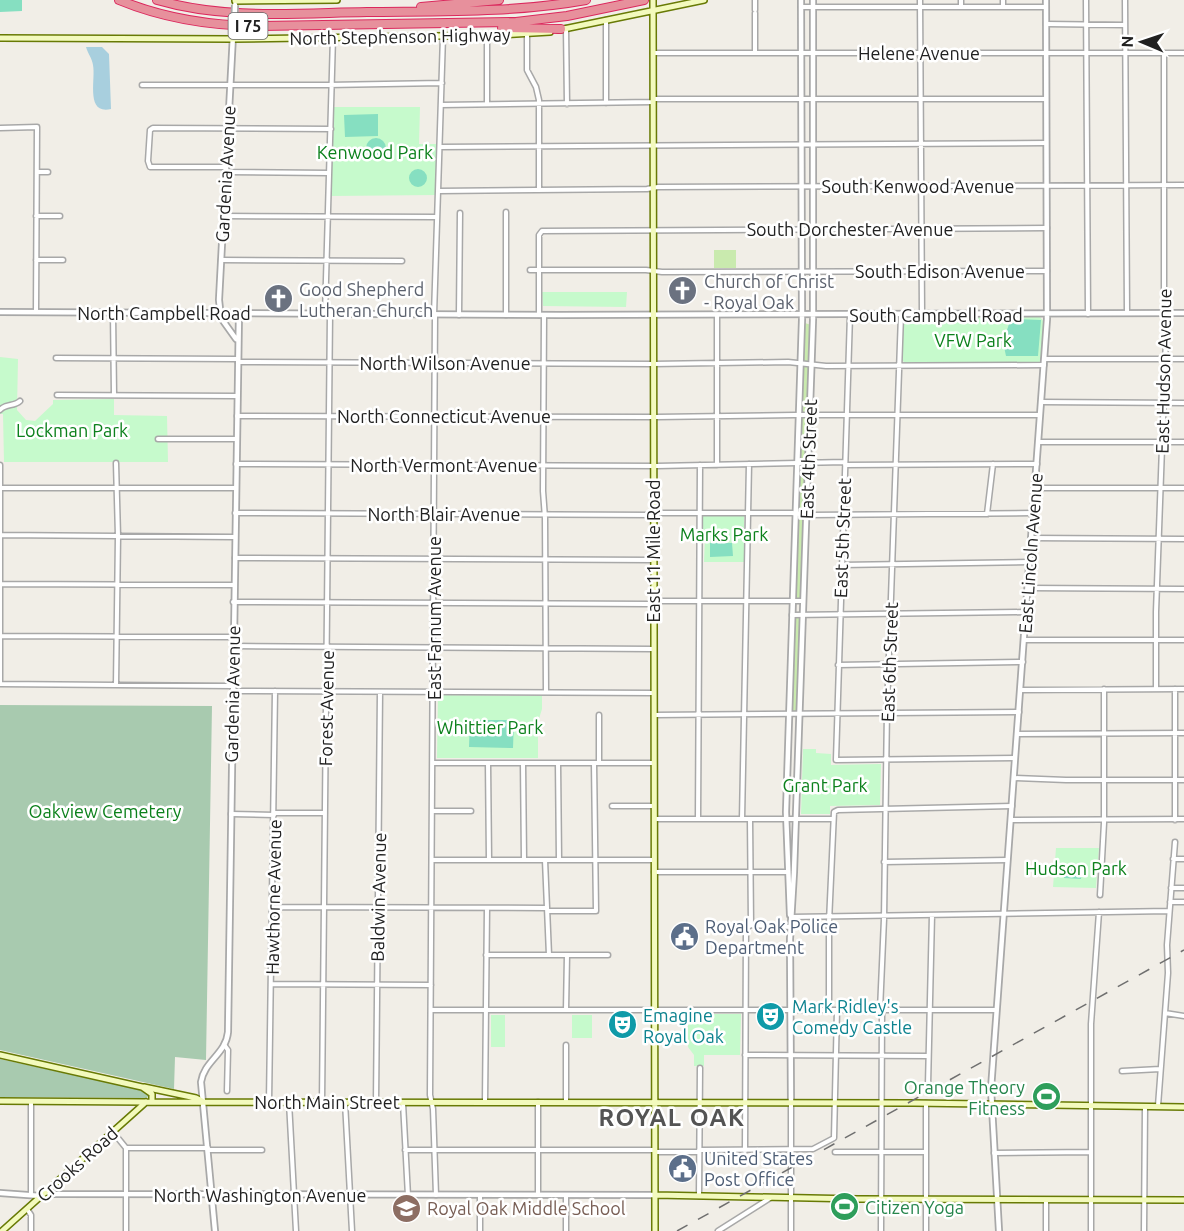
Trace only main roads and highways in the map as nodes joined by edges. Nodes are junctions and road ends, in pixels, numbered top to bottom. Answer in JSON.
{"nodes":[{"id":1,"x":119,"y":0,"type":"edge"},
{"id":2,"x":158,"y":0,"type":"edge"},
{"id":3,"x":337,"y":0,"type":"edge"},
{"id":4,"x":499,"y":0,"type":"edge"},
{"id":5,"x":586,"y":0,"type":"edge"},
{"id":6,"x":644,"y":0,"type":"edge"},
{"id":7,"x":704,"y":0,"type":"edge"},
{"id":8,"x":235,"y":2,"type":"edge"},
{"id":9,"x":653,"y":5,"type":"edge"},
{"id":10,"x":390,"y":12,"type":"junction"},
{"id":11,"x":423,"y":23,"type":"junction"},
{"id":12,"x":564,"y":29,"type":"junction"},
{"id":13,"x":0,"y":38,"type":"edge"},
{"id":14,"x":0,"y":1055,"type":"edge"},
{"id":15,"x":142,"y":1087,"type":"junction"},
{"id":16,"x":0,"y":1101,"type":"edge"},
{"id":17,"x":203,"y":1101,"type":"junction"},
{"id":18,"x":144,"y":1102,"type":"junction"},
{"id":19,"x":153,"y":1102,"type":"junction"},
{"id":20,"x":654,"y":1102,"type":"junction"},
{"id":21,"x":1184,"y":1107,"type":"edge"},
{"id":22,"x":655,"y":1195,"type":"junction"},
{"id":23,"x":1184,"y":1200,"type":"edge"},
{"id":24,"x":2,"y":1231,"type":"edge"},
{"id":25,"x":655,"y":1231,"type":"edge"}],
"edges":[{"from":1,"to":11,"type":"highway","number":"I 75"},
{"from":2,"to":10,"type":"highway","number":"I 75"},
{"from":3,"to":8,"type":"main road"},
{"from":4,"to":10,"type":"highway"},
{"from":5,"to":10,"type":"highway","number":"I 75"},
{"from":6,"to":11,"type":"highway","number":"I 75"},
{"from":7,"to":9,"type":"main road","name":"North Stephenson Highway"},
{"from":9,"to":12,"type":"main road","name":"North Stephenson Highway"},
{"from":9,"to":20,"type":"main road","name":"East 11 Mile Road"},
{"from":11,"to":12,"type":"highway"},
{"from":12,"to":13,"type":"main road","name":"North Stephenson Highway"},
{"from":14,"to":15,"type":"main road"},
{"from":15,"to":17,"type":"main road"},
{"from":15,"to":19,"type":"main road"},
{"from":16,"to":18,"type":"main road"},
{"from":17,"to":19,"type":"main road","name":"North Main Street"},
{"from":17,"to":20,"type":"main road","name":"North Main Street"},
{"from":18,"to":19,"type":"main road"},
{"from":18,"to":24,"type":"main road","name":"Crooks Road"},
{"from":20,"to":21,"type":"main road","name":"North Main Street"},
{"from":20,"to":22,"type":"main road","name":"East 11 Mile Road"},
{"from":22,"to":23,"type":"main road"},
{"from":22,"to":25,"type":"main road","name":"East 11 Mile Road"}]}
